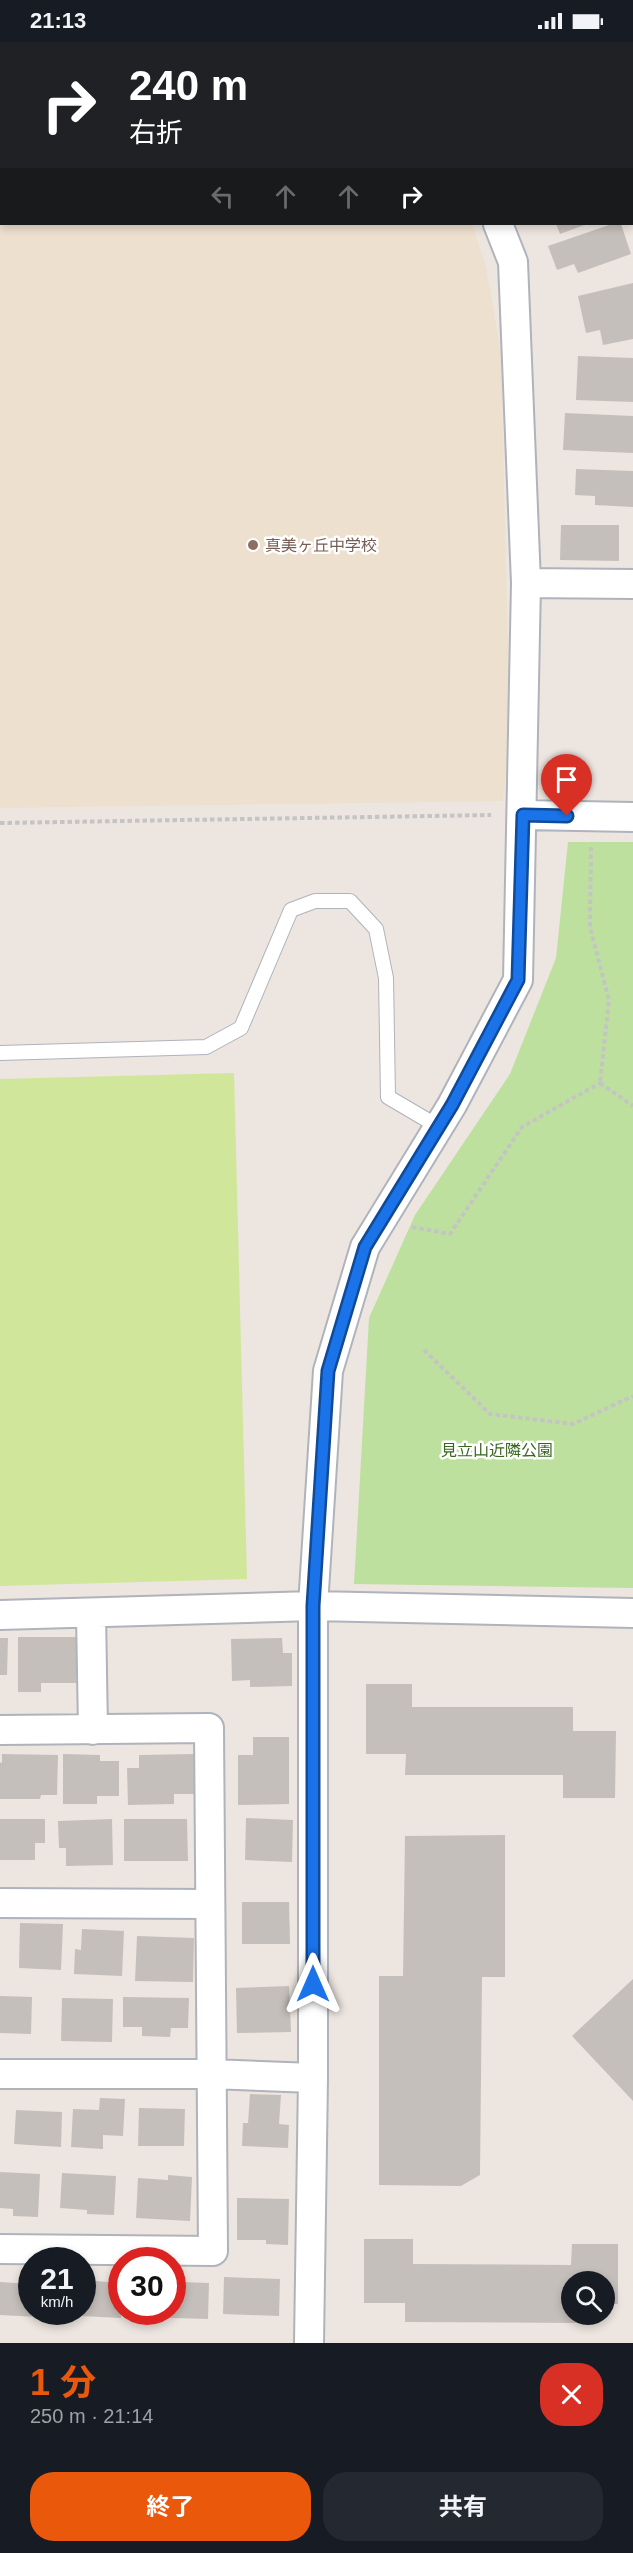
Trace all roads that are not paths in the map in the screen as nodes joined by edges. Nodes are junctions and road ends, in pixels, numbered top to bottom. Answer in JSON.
{"nodes":[{"id":1,"x":498,"y":225,"type":"edge"},
{"id":2,"x":526,"y":583,"type":"junction"},
{"id":3,"x":633,"y":584,"type":"edge"},
{"id":4,"x":523,"y":815,"type":"junction"},
{"id":5,"x":633,"y":817,"type":"edge"},
{"id":6,"x":0,"y":1053,"type":"edge"},
{"id":7,"x":439,"y":1127,"type":"junction"},
{"id":8,"x":313,"y":1606,"type":"junction"},
{"id":9,"x":633,"y":1613,"type":"edge"},
{"id":10,"x":91,"y":1614,"type":"junction"},
{"id":11,"x":0,"y":1615,"type":"edge"},
{"id":12,"x":0,"y":1730,"type":"edge"},
{"id":13,"x":93,"y":1730,"type":"junction"},
{"id":14,"x":0,"y":1903,"type":"edge"},
{"id":15,"x":210,"y":1904,"type":"junction"},
{"id":16,"x":0,"y":2073,"type":"edge"},
{"id":17,"x":211,"y":2074,"type":"junction"},
{"id":18,"x":313,"y":2078,"type":"junction"},
{"id":19,"x":0,"y":2249,"type":"edge"},
{"id":20,"x":309,"y":2343,"type":"edge"}],
"edges":[{"from":1,"to":2,"type":"street"},
{"from":2,"to":3,"type":"street"},
{"from":2,"to":4,"type":"street"},
{"from":4,"to":5,"type":"street"},
{"from":4,"to":7,"type":"street"},
{"from":6,"to":7,"type":"lane"},
{"from":7,"to":8,"type":"street"},
{"from":8,"to":9,"type":"street"},
{"from":8,"to":10,"type":"street"},
{"from":8,"to":18,"type":"street"},
{"from":10,"to":11,"type":"street"},
{"from":10,"to":13,"type":"street"},
{"from":12,"to":13,"type":"street"},
{"from":13,"to":15,"type":"street"},
{"from":14,"to":15,"type":"street"},
{"from":15,"to":17,"type":"street"},
{"from":16,"to":17,"type":"street"},
{"from":17,"to":18,"type":"street"},
{"from":17,"to":19,"type":"street"},
{"from":18,"to":20,"type":"street"}]}
